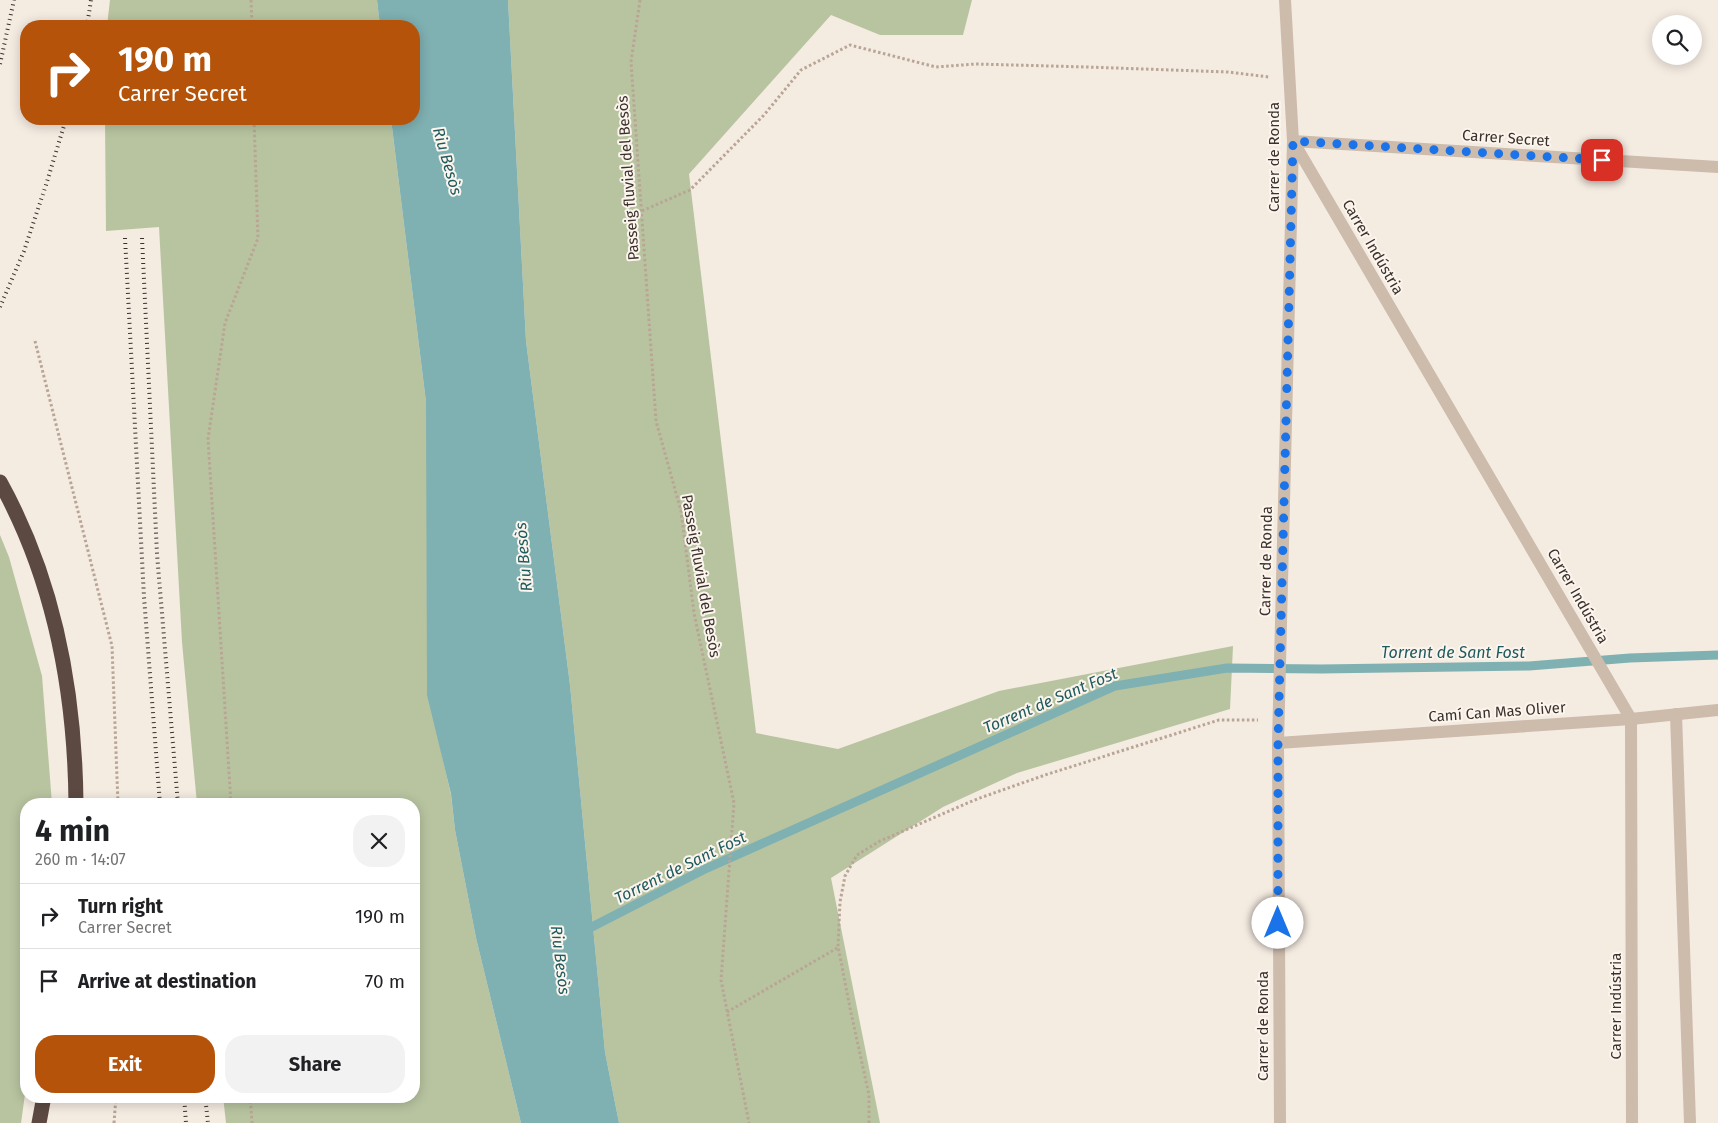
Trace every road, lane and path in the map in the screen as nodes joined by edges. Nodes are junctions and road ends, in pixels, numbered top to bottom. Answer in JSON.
{"nodes":[{"id":1,"x":251,"y":0,"type":"edge"},
{"id":2,"x":640,"y":0,"type":"edge"},
{"id":3,"x":1285,"y":0,"type":"edge"},
{"id":4,"x":252,"y":20,"type":"edge"},
{"id":5,"x":1290,"y":80,"type":"junction"},
{"id":6,"x":254,"y":125,"type":"edge"},
{"id":7,"x":1293,"y":141,"type":"junction"},
{"id":8,"x":1718,"y":167,"type":"edge"},
{"id":9,"x":642,"y":212,"type":"junction"},
{"id":10,"x":35,"y":341,"type":"dead end"},
{"id":11,"x":0,"y":482,"type":"edge"},
{"id":12,"x":1718,"y":710,"type":"edge"},
{"id":13,"x":1676,"y":714,"type":"junction"},
{"id":14,"x":1631,"y":719,"type":"junction"},
{"id":15,"x":1278,"y":721,"type":"junction"},
{"id":16,"x":1278,"y":743,"type":"junction"},
{"id":17,"x":76,"y":798,"type":"edge"},
{"id":18,"x":118,"y":798,"type":"edge"},
{"id":19,"x":231,"y":798,"type":"edge"},
{"id":20,"x":838,"y":947,"type":"junction"},
{"id":21,"x":727,"y":1012,"type":"junction"},
{"id":22,"x":43,"y":1103,"type":"edge"},
{"id":23,"x":115,"y":1103,"type":"edge"},
{"id":24,"x":251,"y":1103,"type":"edge"},
{"id":25,"x":40,"y":1123,"type":"edge"},
{"id":26,"x":114,"y":1123,"type":"edge"},
{"id":27,"x":252,"y":1123,"type":"edge"},
{"id":28,"x":749,"y":1123,"type":"edge"},
{"id":29,"x":869,"y":1123,"type":"edge"},
{"id":30,"x":1280,"y":1123,"type":"edge"},
{"id":31,"x":1632,"y":1123,"type":"edge"},
{"id":32,"x":1690,"y":1123,"type":"edge"}],
"edges":[{"from":1,"to":4,"type":"path"},
{"from":2,"to":9,"type":"path","name":"Passeig fluvial del Besòs"},
{"from":3,"to":5,"type":"street","name":"Carrer de Ronda"},
{"from":5,"to":7,"type":"street","name":"Carrer de Ronda"},
{"from":5,"to":9,"type":"path"},
{"from":6,"to":19,"type":"path"},
{"from":7,"to":8,"type":"street","name":"Carrer Secret"},
{"from":7,"to":14,"type":"street","name":"Carrer Indústria"},
{"from":7,"to":15,"type":"street","name":"Carrer de Ronda"},
{"from":9,"to":21,"type":"path","name":"Passeig fluvial del Besòs"},
{"from":10,"to":18,"type":"path"},
{"from":11,"to":17,"type":"highway"},
{"from":12,"to":13,"type":"street","name":"Camí Can Mas Oliver"},
{"from":13,"to":14,"type":"street","name":"Camí Can Mas Oliver"},
{"from":13,"to":32,"type":"street"},
{"from":14,"to":16,"type":"street","name":"Camí Can Mas Oliver"},
{"from":14,"to":31,"type":"street","name":"Carrer Indústria"},
{"from":15,"to":16,"type":"street","name":"Carrer de Ronda"},
{"from":15,"to":20,"type":"path"},
{"from":16,"to":30,"type":"street","name":"Carrer de Ronda"},
{"from":20,"to":21,"type":"path"},
{"from":20,"to":29,"type":"path"},
{"from":21,"to":28,"type":"path","name":"Passeig fluvial del Besòs"},
{"from":22,"to":25,"type":"highway"},
{"from":23,"to":26,"type":"path"},
{"from":24,"to":27,"type":"path"}]}
